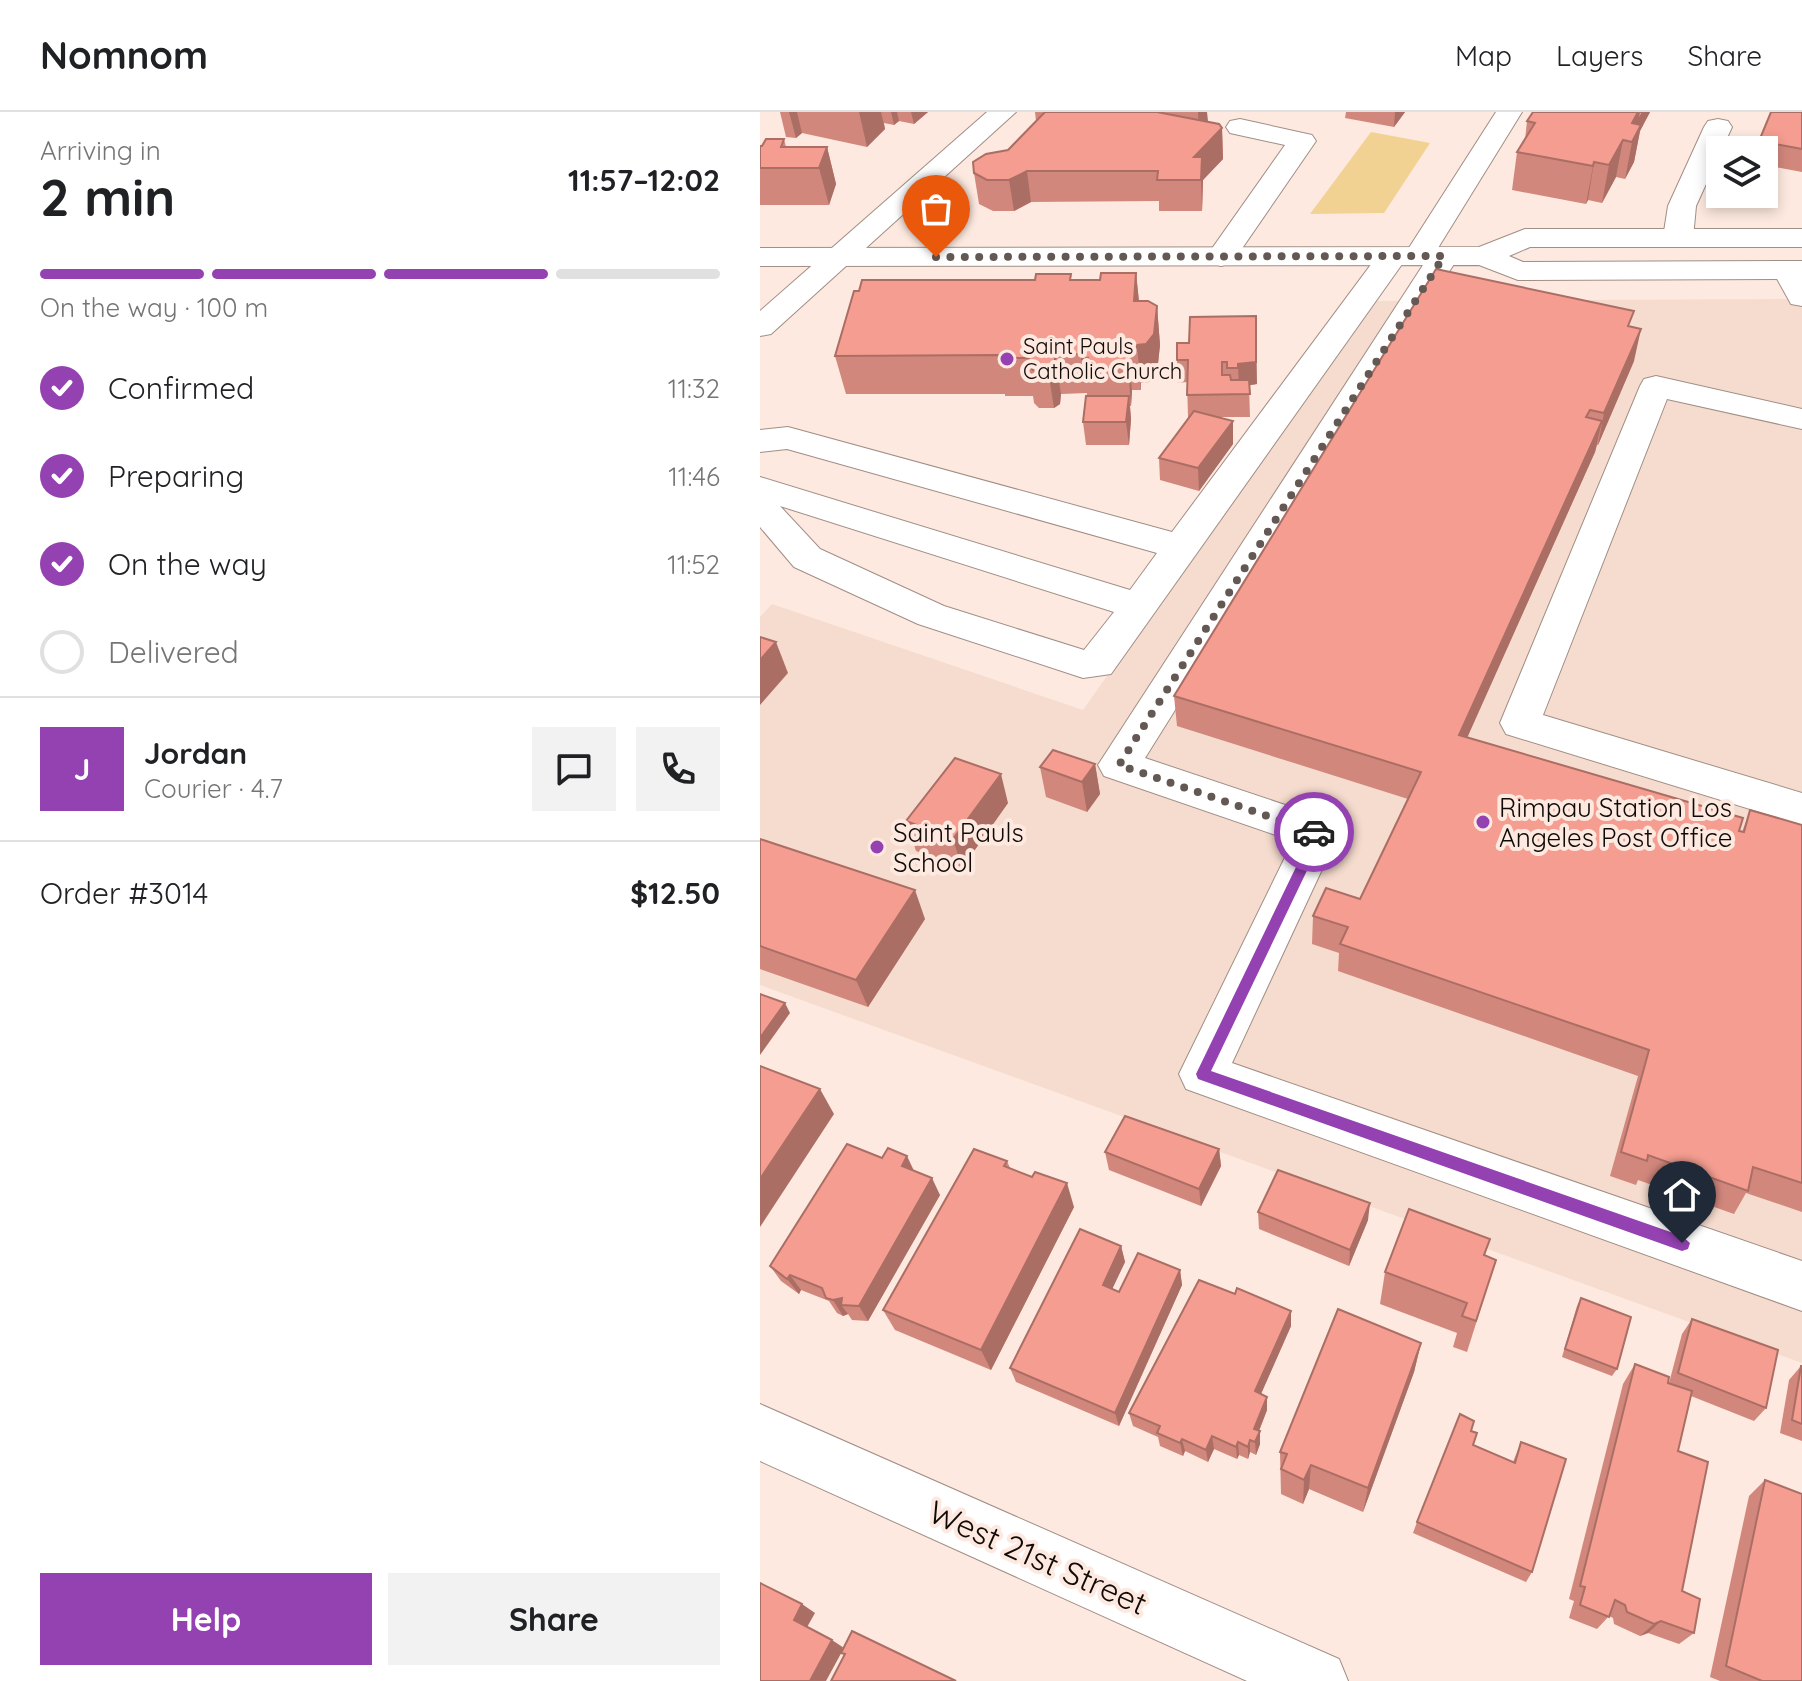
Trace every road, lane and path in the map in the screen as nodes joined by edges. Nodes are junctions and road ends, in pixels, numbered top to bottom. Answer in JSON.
{"nodes":[{"id":1,"x":1003,"y":112,"type":"edge"},
{"id":2,"x":1509,"y":112,"type":"edge"},
{"id":3,"x":1240,"y":127,"type":"dead end"},
{"id":4,"x":1718,"y":127,"type":"dead end"},
{"id":5,"x":1678,"y":238,"type":"junction"},
{"id":6,"x":1802,"y":238,"type":"edge"},
{"id":7,"x":1484,"y":256,"type":"junction"},
{"id":8,"x":760,"y":257,"type":"edge"},
{"id":9,"x":841,"y":257,"type":"junction"},
{"id":10,"x":1221,"y":257,"type":"junction"},
{"id":11,"x":1418,"y":257,"type":"junction"},
{"id":12,"x":1794,"y":270,"type":"edge"},
{"id":13,"x":1802,"y":297,"type":"edge"},
{"id":14,"x":760,"y":327,"type":"edge"},
{"id":15,"x":1802,"y":419,"type":"edge"},
{"id":16,"x":760,"y":441,"type":"edge"},
{"id":17,"x":760,"y":488,"type":"edge"},
{"id":18,"x":760,"y":508,"type":"edge"},
{"id":19,"x":1181,"y":547,"type":"junction"},
{"id":20,"x":1138,"y":606,"type":"junction"},
{"id":21,"x":1802,"y":809,"type":"edge"},
{"id":22,"x":1802,"y":1286,"type":"edge"},
{"id":23,"x":760,"y":1432,"type":"edge"},
{"id":24,"x":1317,"y":1681,"type":"edge"}],
"edges":[{"from":1,"to":9,"type":"main road"},
{"from":2,"to":11,"type":"main road"},
{"from":3,"to":10,"type":"main road"},
{"from":4,"to":5,"type":"main road"},
{"from":5,"to":6,"type":"main road"},
{"from":5,"to":7,"type":"main road"},
{"from":7,"to":11,"type":"main road"},
{"from":7,"to":12,"type":"main road"},
{"from":8,"to":9,"type":"main road"},
{"from":9,"to":10,"type":"main road"},
{"from":9,"to":14,"type":"main road"},
{"from":10,"to":11,"type":"main road"},
{"from":11,"to":19,"type":"main road"},
{"from":11,"to":22,"type":"main road"},
{"from":12,"to":13,"type":"main road"},
{"from":15,"to":21,"type":"main road"},
{"from":16,"to":19,"type":"main road"},
{"from":17,"to":20,"type":"main road"},
{"from":18,"to":20,"type":"main road"},
{"from":19,"to":20,"type":"main road"},
{"from":23,"to":24,"type":"main road","name":"West 21st Street"}]}
